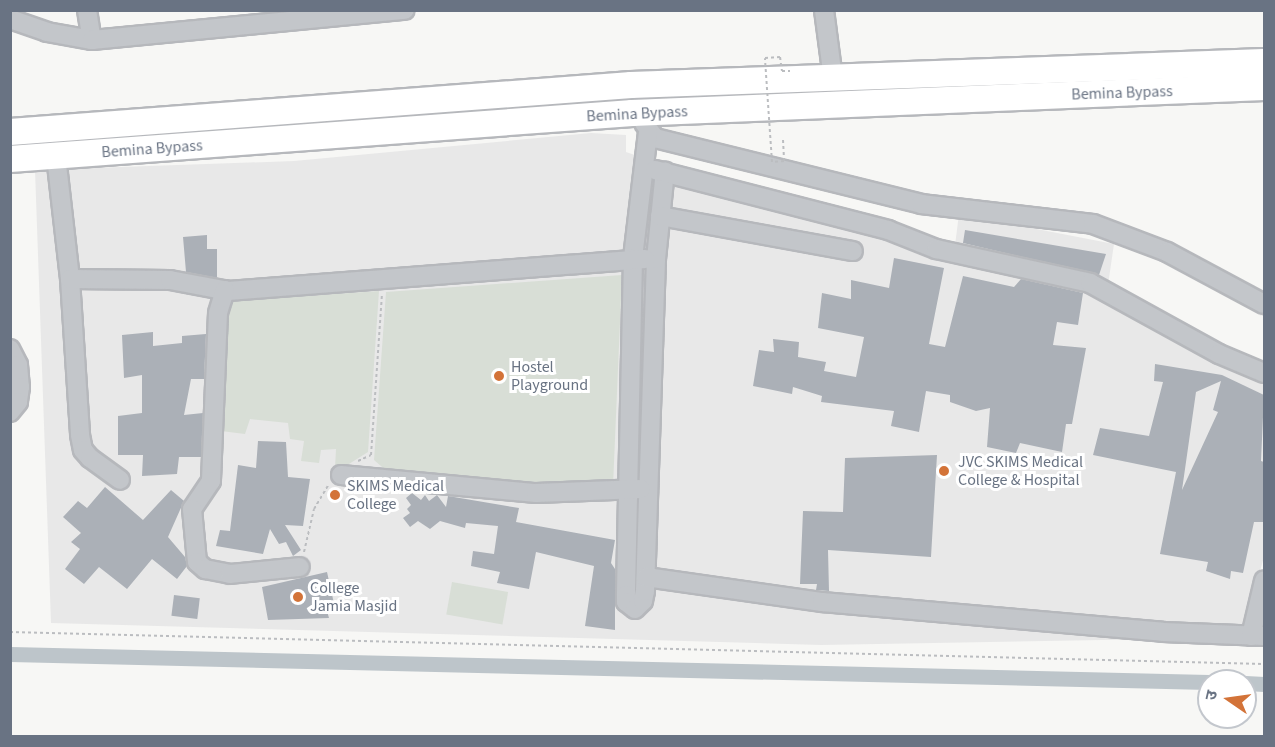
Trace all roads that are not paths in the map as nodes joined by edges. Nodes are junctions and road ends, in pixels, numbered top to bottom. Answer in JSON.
{"nodes":[{"id":1,"x":87,"y":10,"type":"edge"},
{"id":2,"x":405,"y":10,"type":"edge"},
{"id":3,"x":824,"y":10,"type":"edge"},
{"id":4,"x":343,"y":14,"type":"edge"},
{"id":5,"x":282,"y":15,"type":"edge"},
{"id":6,"x":10,"y":19,"type":"edge"},
{"id":7,"x":92,"y":40,"type":"junction"},
{"id":8,"x":1264,"y":62,"type":"edge"},
{"id":9,"x":833,"y":78,"type":"junction"},
{"id":10,"x":1264,"y":87,"type":"edge"},
{"id":11,"x":644,"y":122,"type":"junction"},
{"id":12,"x":10,"y":132,"type":"edge"},
{"id":13,"x":56,"y":156,"type":"junction"},
{"id":14,"x":10,"y":159,"type":"edge"},
{"id":15,"x":644,"y":169,"type":"junction"},
{"id":16,"x":665,"y":171,"type":"junction"},
{"id":17,"x":660,"y":216,"type":"junction"},
{"id":18,"x":853,"y":251,"type":"dead end"},
{"id":19,"x":633,"y":258,"type":"junction"},
{"id":20,"x":656,"y":259,"type":"junction"},
{"id":21,"x":70,"y":279,"type":"junction"},
{"id":22,"x":225,"y":290,"type":"junction"},
{"id":23,"x":1264,"y":304,"type":"edge"},
{"id":24,"x":10,"y":349,"type":"edge"},
{"id":25,"x":1264,"y":373,"type":"edge"},
{"id":26,"x":10,"y":412,"type":"edge"},
{"id":27,"x":341,"y":474,"type":"road end"},
{"id":28,"x":120,"y":480,"type":"dead end"},
{"id":29,"x":630,"y":489,"type":"junction"},
{"id":30,"x":649,"y":489,"type":"junction"},
{"id":31,"x":300,"y":567,"type":"road end"},
{"id":32,"x":646,"y":577,"type":"junction"},
{"id":33,"x":1264,"y":581,"type":"edge"},
{"id":34,"x":1258,"y":636,"type":"edge"}],
"edges":[{"from":1,"to":7,"type":"street"},
{"from":2,"to":4,"type":"street"},
{"from":3,"to":9,"type":"street"},
{"from":4,"to":5,"type":"street"},
{"from":5,"to":7,"type":"street"},
{"from":6,"to":7,"type":"street"},
{"from":8,"to":9,"type":"highway","name":"Bemina Bypass"},
{"from":9,"to":12,"type":"highway","name":"Bemina Bypass"},
{"from":10,"to":11,"type":"highway","name":"Bemina Bypass"},
{"from":11,"to":13,"type":"highway","name":"Bemina Bypass"},
{"from":11,"to":15,"type":"street"},
{"from":11,"to":23,"type":"street"},
{"from":13,"to":14,"type":"highway","name":"Bemina Bypass"},
{"from":13,"to":21,"type":"street"},
{"from":15,"to":16,"type":"street"},
{"from":15,"to":19,"type":"street"},
{"from":16,"to":17,"type":"street"},
{"from":16,"to":25,"type":"street"},
{"from":17,"to":18,"type":"street"},
{"from":17,"to":20,"type":"street"},
{"from":19,"to":20,"type":"street"},
{"from":19,"to":22,"type":"street"},
{"from":19,"to":29,"type":"street"},
{"from":20,"to":30,"type":"street"},
{"from":21,"to":22,"type":"street"},
{"from":21,"to":28,"type":"street"},
{"from":22,"to":31,"type":"street"},
{"from":24,"to":26,"type":"street"},
{"from":27,"to":29,"type":"street"},
{"from":29,"to":30,"type":"street"},
{"from":29,"to":32,"type":"street"},
{"from":30,"to":32,"type":"street"},
{"from":32,"to":34,"type":"street"},
{"from":33,"to":34,"type":"street"}]}
